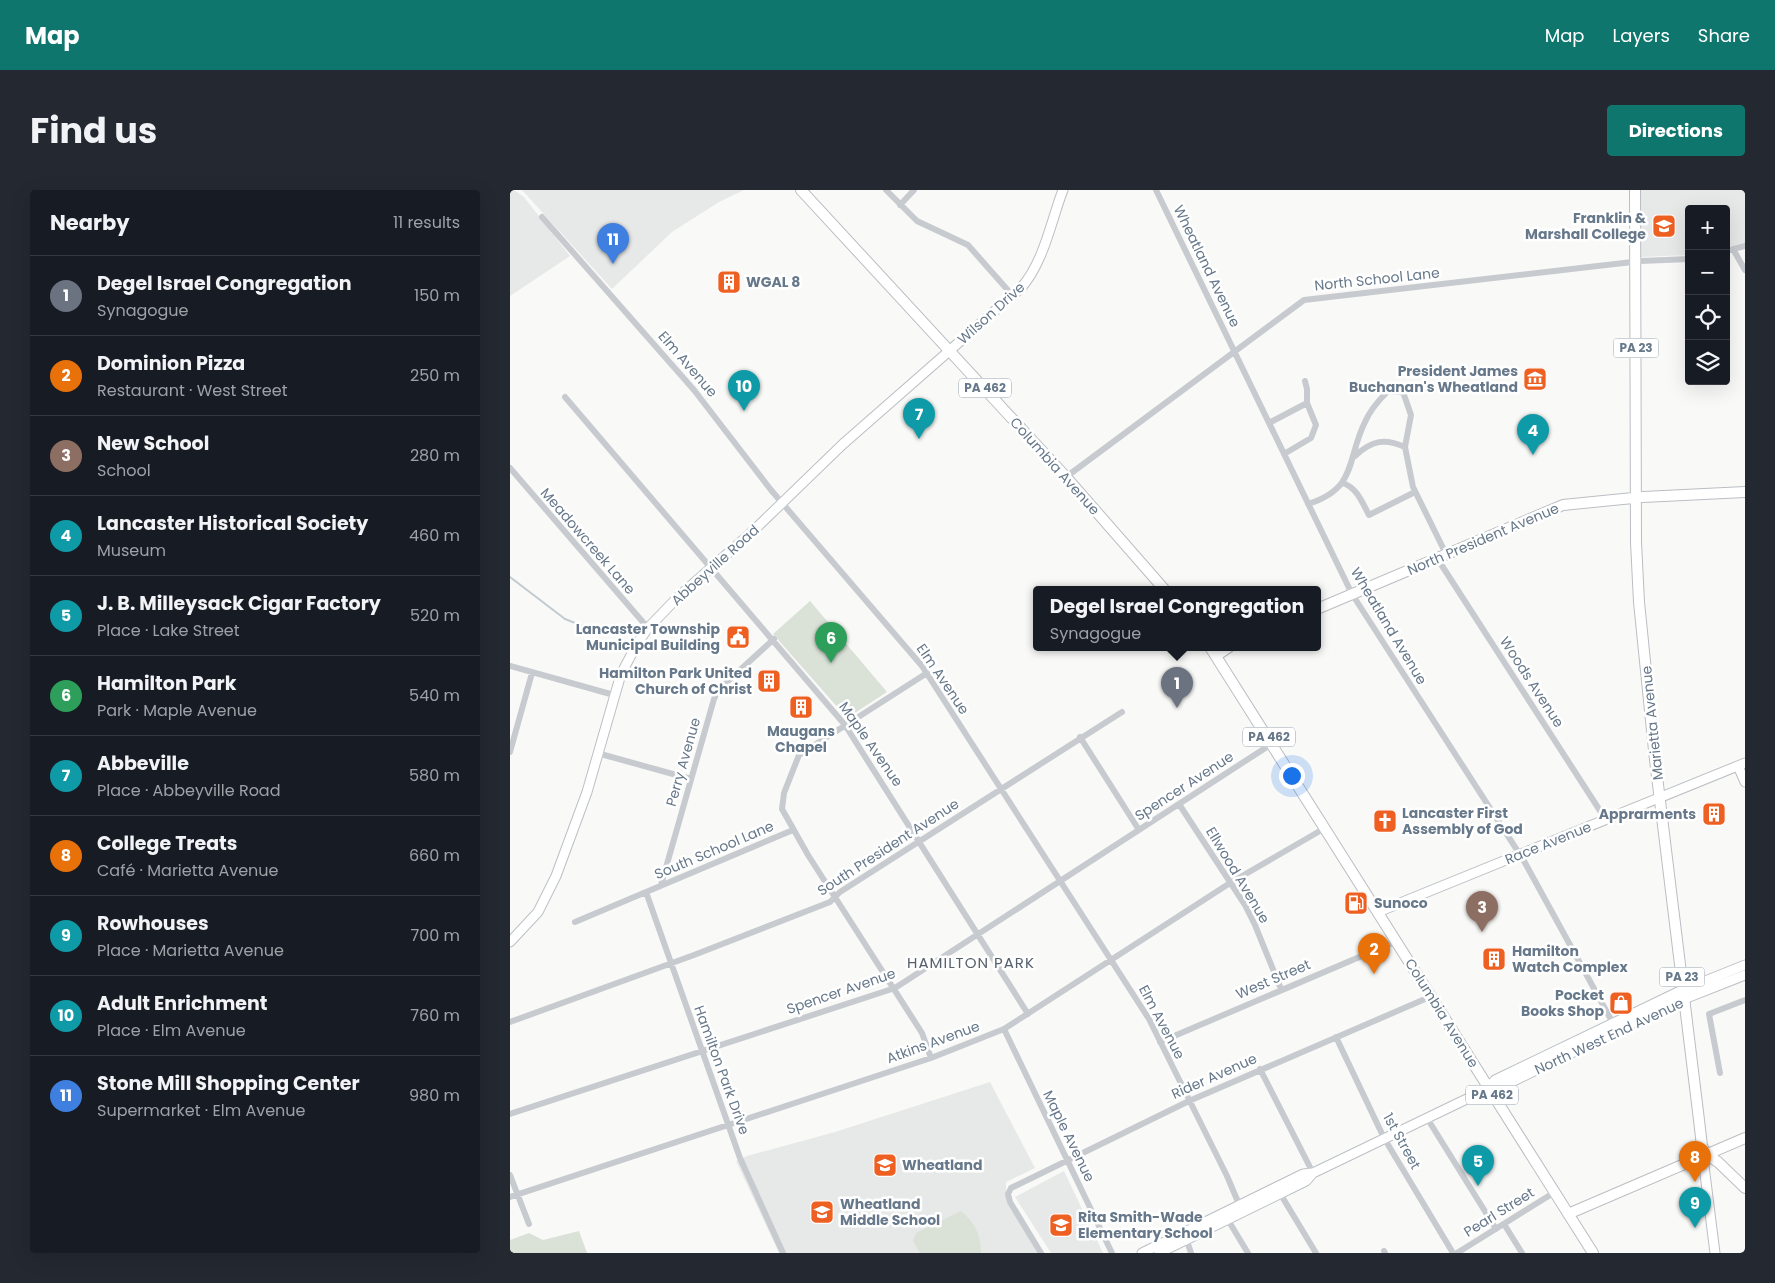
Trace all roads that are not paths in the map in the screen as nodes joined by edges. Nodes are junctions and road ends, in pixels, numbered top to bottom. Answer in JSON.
{"nodes":[{"id":1,"x":801,"y":190,"type":"edge"},
{"id":2,"x":886,"y":190,"type":"edge"},
{"id":3,"x":914,"y":190,"type":"edge"},
{"id":4,"x":1063,"y":190,"type":"edge"},
{"id":5,"x":1156,"y":190,"type":"edge"},
{"id":6,"x":1635,"y":190,"type":"edge"},
{"id":7,"x":900,"y":204,"type":"junction"},
{"id":8,"x":542,"y":217,"type":"dead end"},
{"id":9,"x":1745,"y":246,"type":"edge"},
{"id":10,"x":1730,"y":250,"type":"edge"},
{"id":11,"x":1730,"y":251,"type":"edge"},
{"id":12,"x":1685,"y":259,"type":"edge"},
{"id":13,"x":1636,"y":262,"type":"junction"},
{"id":14,"x":1745,"y":270,"type":"edge"},
{"id":15,"x":1013,"y":296,"type":"junction"},
{"id":16,"x":950,"y":350,"type":"junction"},
{"id":17,"x":1234,"y":352,"type":"junction"},
{"id":18,"x":1304,"y":381,"type":"dead end"},
{"id":19,"x":565,"y":396,"type":"dead end"},
{"id":20,"x":1306,"y":403,"type":"junction"},
{"id":21,"x":1269,"y":424,"type":"junction"},
{"id":22,"x":1405,"y":447,"type":"junction"},
{"id":23,"x":1284,"y":454,"type":"junction"},
{"id":24,"x":1353,"y":458,"type":"junction"},
{"id":25,"x":510,"y":468,"type":"edge"},
{"id":26,"x":1066,"y":477,"type":"junction"},
{"id":27,"x":1343,"y":483,"type":"junction"},
{"id":28,"x":1415,"y":492,"type":"junction"},
{"id":29,"x":1745,"y":492,"type":"edge"},
{"id":30,"x":1636,"y":498,"type":"junction"},
{"id":31,"x":782,"y":503,"type":"junction"},
{"id":32,"x":1308,"y":504,"type":"junction"},
{"id":33,"x":1442,"y":556,"type":"junction"},
{"id":34,"x":712,"y":567,"type":"junction"},
{"id":35,"x":1161,"y":586,"type":"edge"},
{"id":36,"x":1352,"y":594,"type":"junction"},
{"id":37,"x":1321,"y":607,"type":"edge"},
{"id":38,"x":648,"y":628,"type":"junction"},
{"id":39,"x":774,"y":639,"type":"junction"},
{"id":40,"x":1213,"y":651,"type":"edge"},
{"id":41,"x":1223,"y":651,"type":"edge"},
{"id":42,"x":1216,"y":656,"type":"junction"},
{"id":43,"x":510,"y":666,"type":"edge"},
{"id":44,"x":532,"y":673,"type":"junction"},
{"id":45,"x":927,"y":673,"type":"junction"},
{"id":46,"x":614,"y":696,"type":"junction"},
{"id":47,"x":1122,"y":712,"type":"dead end"},
{"id":48,"x":845,"y":725,"type":"junction"},
{"id":49,"x":1080,"y":737,"type":"junction"},
{"id":50,"x":1273,"y":744,"type":"junction"},
{"id":51,"x":510,"y":752,"type":"edge"},
{"id":52,"x":598,"y":752,"type":"junction"},
{"id":53,"x":1742,"y":765,"type":"edge"},
{"id":54,"x":691,"y":779,"type":"junction"},
{"id":55,"x":1745,"y":782,"type":"edge"},
{"id":56,"x":1000,"y":789,"type":"junction"},
{"id":57,"x":1660,"y":798,"type":"junction"},
{"id":58,"x":1179,"y":804,"type":"junction"},
{"id":59,"x":1606,"y":820,"type":"junction"},
{"id":60,"x":1325,"y":828,"type":"junction"},
{"id":61,"x":793,"y":830,"type":"junction"},
{"id":62,"x":1139,"y":830,"type":"junction"},
{"id":63,"x":920,"y":841,"type":"junction"},
{"id":64,"x":1520,"y":854,"type":"junction"},
{"id":65,"x":1059,"y":882,"type":"junction"},
{"id":66,"x":1230,"y":883,"type":"junction"},
{"id":67,"x":661,"y":885,"type":"junction"},
{"id":68,"x":646,"y":892,"type":"junction"},
{"id":69,"x":836,"y":897,"type":"junction"},
{"id":70,"x":1378,"y":912,"type":"junction"},
{"id":71,"x":574,"y":922,"type":"dead end"},
{"id":72,"x":978,"y":934,"type":"junction"},
{"id":73,"x":1397,"y":941,"type":"junction"},
{"id":74,"x":510,"y":942,"type":"edge"},
{"id":75,"x":1111,"y":960,"type":"junction"},
{"id":76,"x":671,"y":963,"type":"junction"},
{"id":77,"x":1745,"y":965,"type":"edge"},
{"id":78,"x":1745,"y":975,"type":"edge"},
{"id":79,"x":895,"y":988,"type":"junction"},
{"id":80,"x":1281,"y":989,"type":"junction"},
{"id":81,"x":1684,"y":995,"type":"junction"},
{"id":82,"x":1432,"y":996,"type":"junction"},
{"id":83,"x":1745,"y":1000,"type":"edge"},
{"id":84,"x":1028,"y":1014,"type":"junction"},
{"id":85,"x":510,"y":1022,"type":"edge"},
{"id":86,"x":1615,"y":1027,"type":"junction"},
{"id":87,"x":1004,"y":1029,"type":"junction"},
{"id":88,"x":1336,"y":1037,"type":"junction"},
{"id":89,"x":1160,"y":1042,"type":"junction"},
{"id":90,"x":703,"y":1051,"type":"junction"},
{"id":91,"x":931,"y":1058,"type":"junction"},
{"id":92,"x":1260,"y":1070,"type":"junction"},
{"id":93,"x":1720,"y":1073,"type":"dead end"},
{"id":94,"x":1488,"y":1088,"type":"junction"},
{"id":95,"x":1189,"y":1101,"type":"junction"},
{"id":96,"x":510,"y":1114,"type":"edge"},
{"id":97,"x":1427,"y":1118,"type":"junction"},
{"id":98,"x":729,"y":1125,"type":"junction"},
{"id":99,"x":1384,"y":1138,"type":"junction"},
{"id":100,"x":1745,"y":1138,"type":"edge"},
{"id":101,"x":1706,"y":1154,"type":"junction"},
{"id":102,"x":1066,"y":1160,"type":"junction"},
{"id":103,"x":1313,"y":1173,"type":"junction"},
{"id":104,"x":510,"y":1175,"type":"edge"},
{"id":105,"x":1745,"y":1188,"type":"edge"},
{"id":106,"x":1278,"y":1191,"type":"junction"},
{"id":107,"x":1554,"y":1192,"type":"junction"},
{"id":108,"x":518,"y":1194,"type":"junction"},
{"id":109,"x":510,"y":1197,"type":"edge"},
{"id":110,"x":1241,"y":1209,"type":"junction"},
{"id":111,"x":1568,"y":1214,"type":"junction"},
{"id":112,"x":1228,"y":1220,"type":"junction"},
{"id":113,"x":529,"y":1224,"type":"dead end"},
{"id":114,"x":1504,"y":1224,"type":"junction"},
{"id":115,"x":1496,"y":1229,"type":"junction"},
{"id":116,"x":1185,"y":1236,"type":"junction"},
{"id":117,"x":783,"y":1253,"type":"edge"},
{"id":118,"x":1041,"y":1253,"type":"edge"},
{"id":119,"x":1112,"y":1253,"type":"edge"},
{"id":120,"x":1142,"y":1253,"type":"edge"},
{"id":121,"x":1159,"y":1253,"type":"edge"},
{"id":122,"x":1191,"y":1253,"type":"edge"},
{"id":123,"x":1248,"y":1253,"type":"edge"},
{"id":124,"x":1316,"y":1253,"type":"edge"},
{"id":125,"x":1455,"y":1253,"type":"edge"},
{"id":126,"x":1522,"y":1253,"type":"edge"},
{"id":127,"x":1593,"y":1253,"type":"edge"},
{"id":128,"x":1715,"y":1253,"type":"edge"}],
"edges":[{"from":1,"to":16,"type":"main road","name":"Columbia Avenue","number":"PA 462"},
{"from":2,"to":7,"type":"street"},
{"from":3,"to":7,"type":"street"},
{"from":4,"to":15,"type":"street","name":"Wilson Drive"},
{"from":5,"to":17,"type":"street","name":"Wheatland Avenue"},
{"from":6,"to":13,"type":"main road","name":"Marietta Avenue","number":"PA 23"},
{"from":7,"to":15,"type":"street"},
{"from":8,"to":31,"type":"street","name":"Elm Avenue"},
{"from":9,"to":10,"type":"street"},
{"from":11,"to":14,"type":"street"},
{"from":12,"to":13,"type":"street","name":"North School Lane"},
{"from":13,"to":17,"type":"street","name":"North School Lane"},
{"from":13,"to":30,"type":"main road","name":"Marietta Avenue","number":"PA 23"},
{"from":15,"to":16,"type":"street","name":"Wilson Drive"},
{"from":16,"to":26,"type":"main road","name":"Columbia Avenue","number":"PA 462"},
{"from":16,"to":31,"type":"street","name":"Abbeyville Road"},
{"from":17,"to":21,"type":"street","name":"Wheatland Avenue"},
{"from":17,"to":26,"type":"street","name":"North School Lane"},
{"from":18,"to":20,"type":"street"},
{"from":19,"to":34,"type":"street","name":"Maple Avenue"},
{"from":20,"to":21,"type":"street"},
{"from":20,"to":23,"type":"street"},
{"from":21,"to":23,"type":"street","name":"Wheatland Avenue"},
{"from":22,"to":24,"type":"street"},
{"from":22,"to":24,"type":"street"},
{"from":22,"to":28,"type":"street","name":"Woods Avenue"},
{"from":23,"to":32,"type":"street","name":"Wheatland Avenue"},
{"from":24,"to":27,"type":"street"},
{"from":25,"to":38,"type":"street","name":"Meadowcreek Lane"},
{"from":26,"to":35,"type":"main road","name":"Columbia Avenue","number":"PA 462"},
{"from":27,"to":28,"type":"street"},
{"from":27,"to":32,"type":"street"},
{"from":28,"to":33,"type":"street","name":"Woods Avenue"},
{"from":29,"to":30,"type":"main road","name":"North President Avenue"},
{"from":30,"to":33,"type":"main road","name":"North President Avenue"},
{"from":30,"to":57,"type":"main road","name":"Marietta Avenue","number":"PA 23"},
{"from":31,"to":34,"type":"street","name":"Abbeyville Road"},
{"from":31,"to":45,"type":"street","name":"Elm Avenue"},
{"from":32,"to":36,"type":"street","name":"Wheatland Avenue"},
{"from":33,"to":36,"type":"main road","name":"North President Avenue"},
{"from":33,"to":59,"type":"street","name":"Woods Avenue"},
{"from":34,"to":38,"type":"street","name":"Abbeyville Road"},
{"from":34,"to":39,"type":"street","name":"Maple Avenue"},
{"from":36,"to":37,"type":"main road","name":"North President Avenue"},
{"from":36,"to":64,"type":"street","name":"Wheatland Avenue"},
{"from":38,"to":46,"type":"street","name":"Abbeyville Road"},
{"from":39,"to":48,"type":"street","name":"Maple Avenue"},
{"from":39,"to":54,"type":"street","name":"Perry Avenue"},
{"from":40,"to":42,"type":"main road","name":"Columbia Avenue","number":"PA 462"},
{"from":41,"to":42,"type":"main road"},
{"from":42,"to":50,"type":"main road","name":"Columbia Avenue","number":"PA 462"},
{"from":43,"to":44,"type":"street"},
{"from":44,"to":46,"type":"street"},
{"from":44,"to":51,"type":"street"},
{"from":45,"to":48,"type":"street","name":"South School Lane"},
{"from":45,"to":56,"type":"street","name":"Elm Avenue"},
{"from":46,"to":52,"type":"street","name":"Abbeyville Road"},
{"from":47,"to":49,"type":"street","name":"South President Avenue"},
{"from":48,"to":61,"type":"street","name":"South School Lane"},
{"from":48,"to":63,"type":"street","name":"Maple Avenue"},
{"from":49,"to":56,"type":"street","name":"South President Avenue"},
{"from":49,"to":62,"type":"street"},
{"from":50,"to":58,"type":"street","name":"Spencer Avenue"},
{"from":50,"to":60,"type":"main road","name":"Columbia Avenue","number":"PA 462"},
{"from":52,"to":54,"type":"street"},
{"from":52,"to":74,"type":"street","name":"Abbeyville Road"},
{"from":53,"to":55,"type":"street"},
{"from":53,"to":57,"type":"street","name":"Race Avenue"},
{"from":54,"to":67,"type":"street","name":"Perry Avenue"},
{"from":56,"to":63,"type":"street","name":"South President Avenue"},
{"from":56,"to":65,"type":"street","name":"Elm Avenue"},
{"from":57,"to":59,"type":"street","name":"Race Avenue"},
{"from":57,"to":81,"type":"main road","name":"Marietta Avenue","number":"PA 23"},
{"from":58,"to":62,"type":"street","name":"Spencer Avenue"},
{"from":58,"to":66,"type":"street","name":"Ellwood Avenue"},
{"from":59,"to":64,"type":"street","name":"Race Avenue"},
{"from":60,"to":66,"type":"street","name":"Atkins Avenue"},
{"from":60,"to":70,"type":"main road","name":"Columbia Avenue","number":"PA 462"},
{"from":61,"to":67,"type":"street","name":"South School Lane"},
{"from":61,"to":69,"type":"street"},
{"from":62,"to":65,"type":"street","name":"Spencer Avenue"},
{"from":63,"to":69,"type":"street","name":"South President Avenue"},
{"from":63,"to":72,"type":"street","name":"Maple Avenue"},
{"from":64,"to":70,"type":"street","name":"Race Avenue"},
{"from":64,"to":86,"type":"street","name":"Wheatland Avenue"},
{"from":65,"to":72,"type":"street","name":"Spencer Avenue"},
{"from":65,"to":75,"type":"street","name":"Elm Avenue"},
{"from":66,"to":75,"type":"street","name":"Atkins Avenue"},
{"from":66,"to":80,"type":"street","name":"Ellwood Avenue"},
{"from":67,"to":68,"type":"street","name":"South School Lane"},
{"from":68,"to":71,"type":"street","name":"South School Lane"},
{"from":68,"to":76,"type":"street","name":"Hamilton Park Drive"},
{"from":69,"to":76,"type":"street","name":"South President Avenue"},
{"from":69,"to":79,"type":"street"},
{"from":70,"to":73,"type":"main road","name":"Columbia Avenue","number":"PA 462"},
{"from":72,"to":79,"type":"street","name":"Spencer Avenue"},
{"from":72,"to":84,"type":"street","name":"Maple Avenue"},
{"from":73,"to":80,"type":"street","name":"West Street"},
{"from":73,"to":82,"type":"main road","name":"Columbia Avenue","number":"PA 462"},
{"from":75,"to":84,"type":"street","name":"Atkins Avenue"},
{"from":75,"to":89,"type":"street","name":"Elm Avenue"},
{"from":76,"to":85,"type":"street","name":"South President Avenue"},
{"from":76,"to":90,"type":"street","name":"Hamilton Park Drive"},
{"from":77,"to":81,"type":"street","name":"North West End Avenue"},
{"from":78,"to":81,"type":"street","name":"North West End Avenue"},
{"from":79,"to":90,"type":"street","name":"Spencer Avenue"},
{"from":79,"to":91,"type":"street"},
{"from":80,"to":89,"type":"street","name":"West Street"},
{"from":81,"to":86,"type":"street","name":"North West End Avenue"},
{"from":81,"to":101,"type":"main road","name":"Marietta Avenue","number":"PA 23"},
{"from":82,"to":88,"type":"street","name":"Rider Avenue"},
{"from":82,"to":94,"type":"main road","name":"Columbia Avenue","number":"PA 462"},
{"from":83,"to":93,"type":"street"},
{"from":84,"to":87,"type":"street","name":"Atkins Avenue"},
{"from":86,"to":94,"type":"street","name":"North West End Avenue"},
{"from":87,"to":91,"type":"street","name":"Atkins Avenue"},
{"from":87,"to":102,"type":"street","name":"Maple Avenue"},
{"from":88,"to":92,"type":"street","name":"Rider Avenue"},
{"from":88,"to":99,"type":"street","name":"1st Street"},
{"from":89,"to":95,"type":"street","name":"Elm Avenue"},
{"from":90,"to":96,"type":"street","name":"Spencer Avenue"},
{"from":90,"to":98,"type":"street","name":"Hamilton Park Drive"},
{"from":91,"to":98,"type":"street","name":"Atkins Avenue"},
{"from":92,"to":95,"type":"street","name":"Rider Avenue"},
{"from":92,"to":103,"type":"street"},
{"from":94,"to":97,"type":"street","name":"North West End Avenue"},
{"from":94,"to":107,"type":"main road","name":"Columbia Avenue","number":"PA 462"},
{"from":95,"to":102,"type":"street","name":"Rider Avenue"},
{"from":95,"to":110,"type":"street","name":"Elm Avenue"},
{"from":97,"to":99,"type":"street","name":"North West End Avenue"},
{"from":97,"to":115,"type":"street"},
{"from":98,"to":108,"type":"street","name":"Atkins Avenue"},
{"from":98,"to":117,"type":"street","name":"Hamilton Park Drive"},
{"from":99,"to":103,"type":"street","name":"North West End Avenue"},
{"from":99,"to":125,"type":"street","name":"1st Street"},
{"from":100,"to":101,"type":"main road"},
{"from":101,"to":105,"type":"main road"},
{"from":101,"to":111,"type":"main road"},
{"from":101,"to":128,"type":"street","name":"Marietta Avenue"},
{"from":102,"to":118,"type":"street","name":"Rider Avenue"},
{"from":102,"to":119,"type":"street","name":"Maple Avenue"},
{"from":103,"to":106,"type":"street","name":"North West End Avenue"},
{"from":104,"to":108,"type":"street"},
{"from":106,"to":110,"type":"street","name":"North West End Avenue"},
{"from":106,"to":124,"type":"street"},
{"from":107,"to":111,"type":"main road","name":"Columbia Avenue","number":"PA 462"},
{"from":107,"to":114,"type":"street","name":"Pearl Street"},
{"from":108,"to":109,"type":"street","name":"Atkins Avenue"},
{"from":108,"to":113,"type":"street"},
{"from":110,"to":112,"type":"street"},
{"from":110,"to":116,"type":"street"},
{"from":111,"to":127,"type":"main road","name":"Columbia Avenue","number":"PA 462"},
{"from":112,"to":116,"type":"street"},
{"from":112,"to":123,"type":"street"},
{"from":114,"to":115,"type":"street","name":"Pearl Street"},
{"from":114,"to":126,"type":"street"},
{"from":115,"to":125,"type":"street","name":"Pearl Street"},
{"from":116,"to":120,"type":"street"},
{"from":116,"to":121,"type":"street"},
{"from":116,"to":122,"type":"street"}]}
